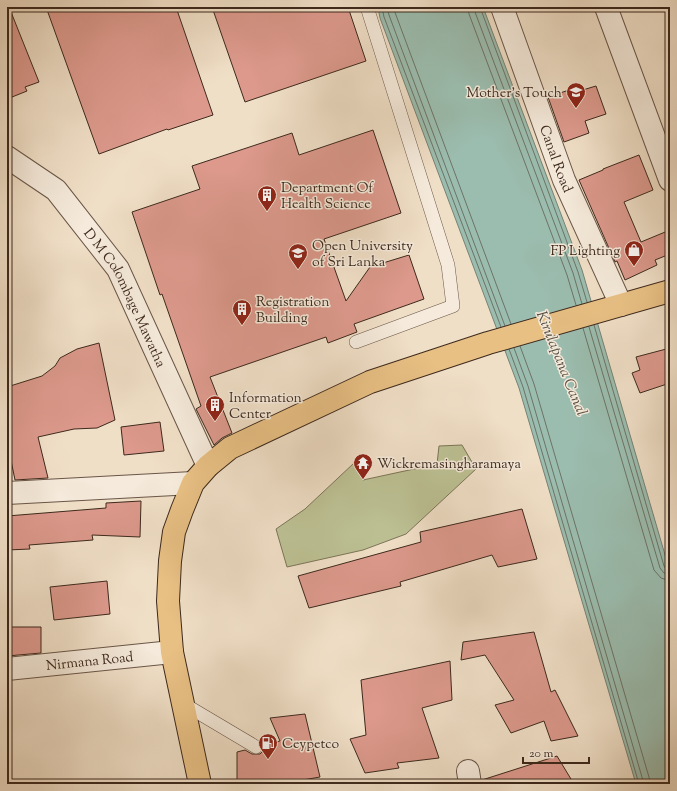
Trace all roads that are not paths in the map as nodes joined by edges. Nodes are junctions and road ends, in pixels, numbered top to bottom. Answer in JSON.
{"nodes":[{"id":1,"x":367,"y":7,"type":"edge"},
{"id":2,"x":502,"y":7,"type":"edge"},
{"id":3,"x":606,"y":7,"type":"edge"},
{"id":4,"x":7,"y":157,"type":"edge"},
{"id":5,"x":670,"y":180,"type":"edge"},
{"id":6,"x":670,"y":292,"type":"edge"},
{"id":7,"x":619,"y":306,"type":"junction"},
{"id":8,"x":356,"y":342,"type":"dead end"},
{"id":9,"x":208,"y":466,"type":"junction"},
{"id":10,"x":193,"y":483,"type":"junction"},
{"id":11,"x":7,"y":493,"type":"edge"},
{"id":12,"x":172,"y":652,"type":"junction"},
{"id":13,"x":7,"y":669,"type":"edge"},
{"id":14,"x":182,"y":703,"type":"junction"},
{"id":15,"x":256,"y":747,"type":"dead end"},
{"id":16,"x":200,"y":784,"type":"edge"}],
"edges":[{"from":1,"to":8,"type":"lane"},
{"from":2,"to":7,"type":"street","name":"Canal Road"},
{"from":3,"to":5,"type":"street"},
{"from":4,"to":9,"type":"street","name":"D M Colombage Mawatha"},
{"from":6,"to":7,"type":"main road"},
{"from":7,"to":9,"type":"main road"},
{"from":9,"to":10,"type":"main road"},
{"from":10,"to":11,"type":"street"},
{"from":10,"to":12,"type":"main road"},
{"from":12,"to":13,"type":"street","name":"Nirmana Road"},
{"from":12,"to":14,"type":"main road"},
{"from":14,"to":15,"type":"lane"},
{"from":14,"to":16,"type":"main road"}]}
